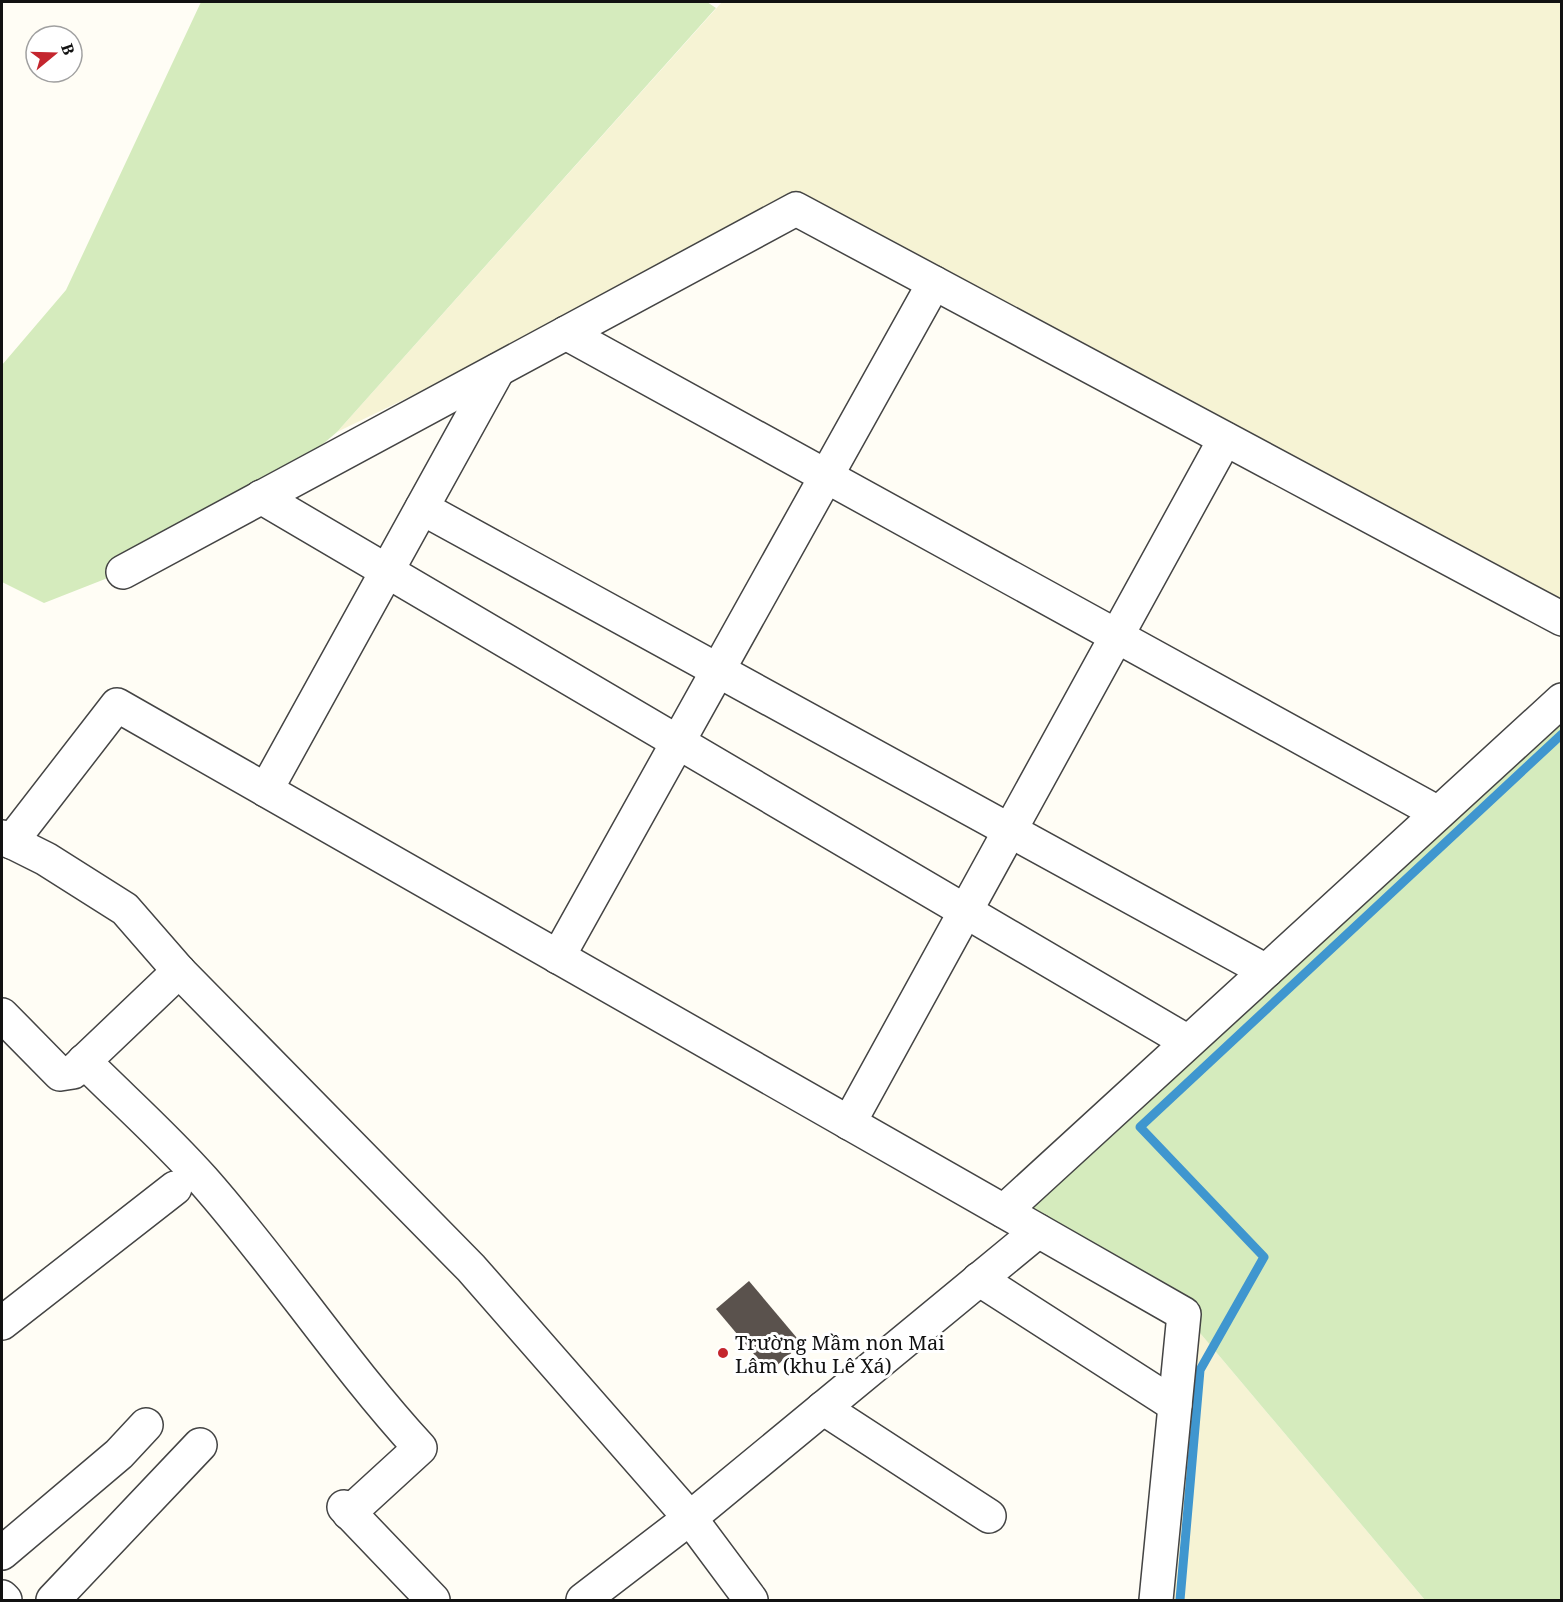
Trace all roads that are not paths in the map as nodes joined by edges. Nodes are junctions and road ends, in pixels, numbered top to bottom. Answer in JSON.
{"nodes":[{"id":1,"x":934,"y":283,"type":"junction"},
{"id":2,"x":566,"y":333,"type":"junction"},
{"id":3,"x":498,"y":370,"type":"junction"},
{"id":4,"x":1225,"y":439,"type":"junction"},
{"id":5,"x":826,"y":476,"type":"junction"},
{"id":6,"x":261,"y":497,"type":"junction"},
{"id":7,"x":422,"y":508,"type":"junction"},
{"id":8,"x":387,"y":571,"type":"junction"},
{"id":9,"x":123,"y":572,"type":"dead end"},
{"id":10,"x":1562,"y":619,"type":"edge"},
{"id":11,"x":1117,"y":637,"type":"junction"},
{"id":12,"x":718,"y":671,"type":"junction"},
{"id":13,"x":1562,"y":700,"type":"edge"},
{"id":14,"x":678,"y":742,"type":"junction"},
{"id":15,"x":266,"y":790,"type":"junction"},
{"id":16,"x":1438,"y":813,"type":"junction"},
{"id":17,"x":1010,"y":831,"type":"junction"},
{"id":18,"x":6,"y":839,"type":"edge"},
{"id":19,"x":966,"y":911,"type":"junction"},
{"id":20,"x":558,"y":957,"type":"junction"},
{"id":21,"x":1266,"y":971,"type":"junction"},
{"id":22,"x":179,"y":972,"type":"junction"},
{"id":23,"x":2,"y":1015,"type":"edge"},
{"id":24,"x":1188,"y":1042,"type":"junction"},
{"id":25,"x":84,"y":1061,"type":"junction"},
{"id":26,"x":849,"y":1123,"type":"junction"},
{"id":27,"x":175,"y":1188,"type":"dead end"},
{"id":28,"x":1004,"y":1211,"type":"junction"},
{"id":29,"x":1038,"y":1231,"type":"junction"},
{"id":30,"x":979,"y":1279,"type":"junction"},
{"id":31,"x":2,"y":1323,"type":"edge"},
{"id":32,"x":1175,"y":1405,"type":"junction"},
{"id":33,"x":823,"y":1408,"type":"junction"},
{"id":34,"x":146,"y":1425,"type":"dead end"},
{"id":35,"x":200,"y":1445,"type":"dead end"},
{"id":36,"x":989,"y":1516,"type":"dead end"},
{"id":37,"x":690,"y":1518,"type":"junction"},
{"id":38,"x":2,"y":1553,"type":"edge"},
{"id":39,"x":53,"y":1600,"type":"edge"},
{"id":40,"x":433,"y":1600,"type":"edge"},
{"id":41,"x":583,"y":1600,"type":"edge"},
{"id":42,"x":751,"y":1600,"type":"edge"},
{"id":43,"x":1156,"y":1600,"type":"edge"}],
"edges":[{"from":1,"to":2,"type":"street"},
{"from":1,"to":4,"type":"street"},
{"from":1,"to":5,"type":"street"},
{"from":2,"to":3,"type":"street"},
{"from":2,"to":5,"type":"street"},
{"from":3,"to":6,"type":"street"},
{"from":3,"to":7,"type":"street"},
{"from":4,"to":10,"type":"street"},
{"from":4,"to":11,"type":"street"},
{"from":5,"to":11,"type":"street"},
{"from":5,"to":12,"type":"street"},
{"from":6,"to":8,"type":"street"},
{"from":6,"to":9,"type":"street"},
{"from":7,"to":8,"type":"street"},
{"from":7,"to":12,"type":"street"},
{"from":8,"to":14,"type":"street"},
{"from":8,"to":15,"type":"street"},
{"from":11,"to":16,"type":"street"},
{"from":11,"to":17,"type":"street"},
{"from":12,"to":14,"type":"street"},
{"from":12,"to":17,"type":"street"},
{"from":13,"to":16,"type":"street"},
{"from":14,"to":19,"type":"street"},
{"from":14,"to":20,"type":"street"},
{"from":15,"to":18,"type":"street"},
{"from":15,"to":20,"type":"street"},
{"from":16,"to":21,"type":"street"},
{"from":17,"to":19,"type":"street"},
{"from":17,"to":21,"type":"street"},
{"from":18,"to":22,"type":"street"},
{"from":19,"to":24,"type":"street"},
{"from":19,"to":26,"type":"street"},
{"from":20,"to":26,"type":"street"},
{"from":21,"to":24,"type":"street"},
{"from":22,"to":25,"type":"street"},
{"from":22,"to":37,"type":"street"},
{"from":23,"to":25,"type":"street"},
{"from":24,"to":28,"type":"street"},
{"from":25,"to":40,"type":"street"},
{"from":26,"to":28,"type":"street"},
{"from":27,"to":31,"type":"street"},
{"from":28,"to":29,"type":"street"},
{"from":29,"to":30,"type":"street"},
{"from":29,"to":32,"type":"street"},
{"from":30,"to":32,"type":"street"},
{"from":30,"to":33,"type":"street"},
{"from":32,"to":43,"type":"street"},
{"from":33,"to":36,"type":"street"},
{"from":33,"to":37,"type":"street"},
{"from":34,"to":38,"type":"street"},
{"from":35,"to":39,"type":"street"},
{"from":37,"to":41,"type":"street"},
{"from":37,"to":42,"type":"street"}]}
